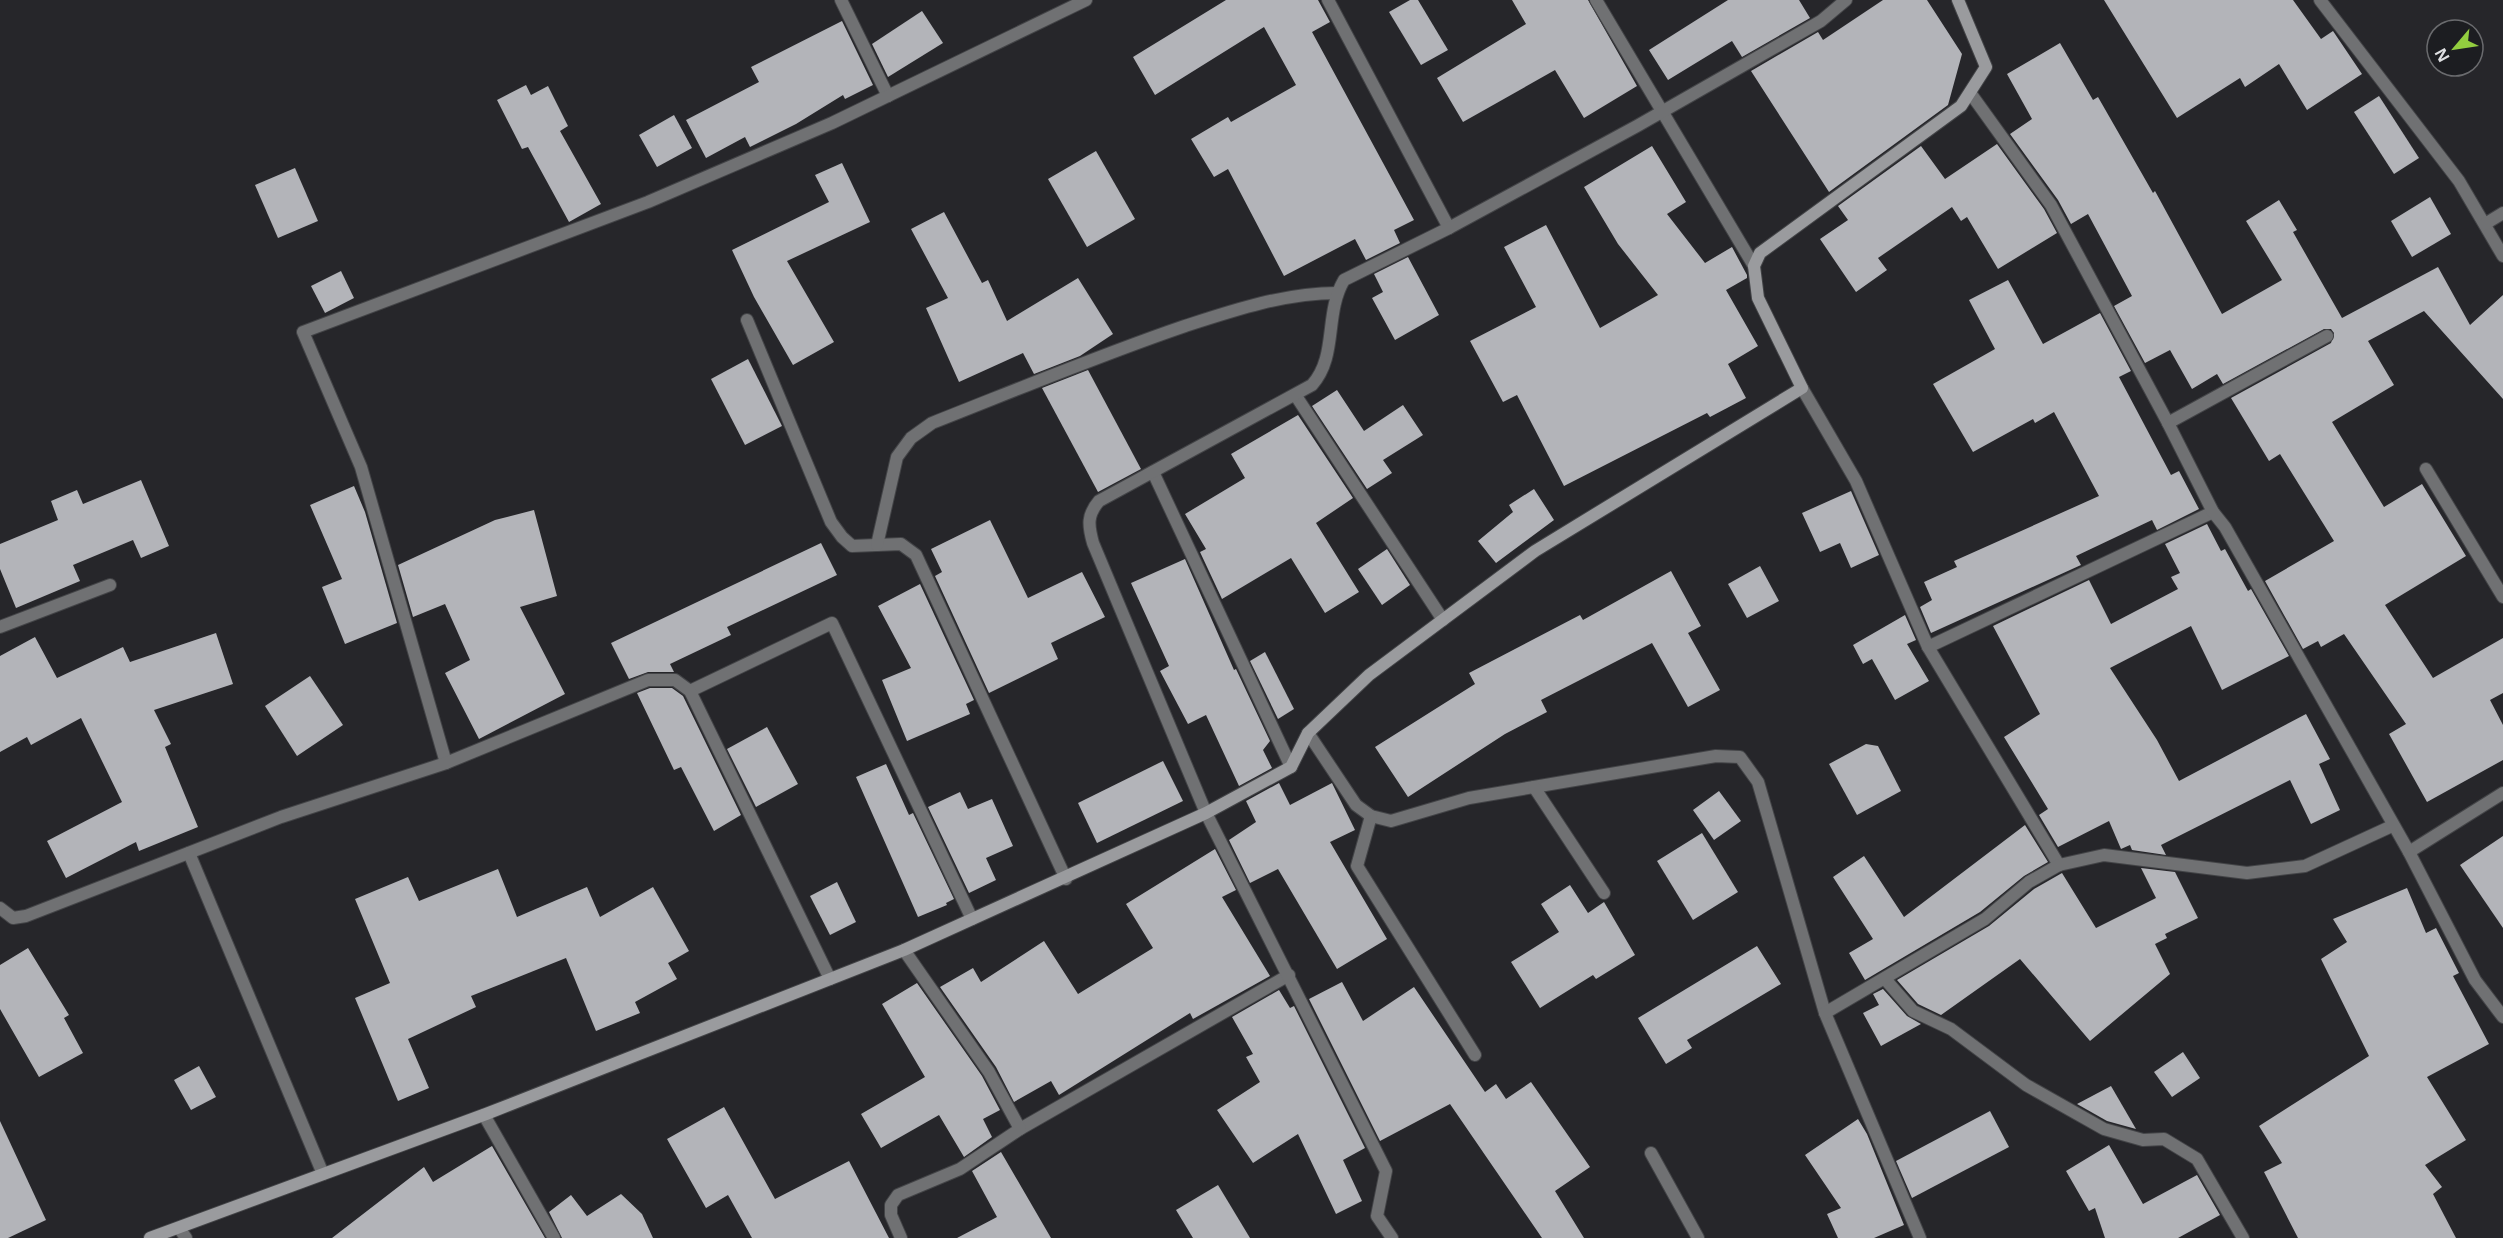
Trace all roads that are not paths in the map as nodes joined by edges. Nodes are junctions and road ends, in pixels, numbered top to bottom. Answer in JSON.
{"nodes":[{"id":1,"x":841,"y":0,"type":"edge"},
{"id":2,"x":1086,"y":0,"type":"edge"},
{"id":3,"x":1328,"y":0,"type":"edge"},
{"id":4,"x":1596,"y":0,"type":"edge"},
{"id":5,"x":1846,"y":0,"type":"edge"},
{"id":6,"x":1958,"y":0,"type":"edge"},
{"id":7,"x":2320,"y":0,"type":"edge"},
{"id":8,"x":1971,"y":94,"type":"junction"},
{"id":9,"x":888,"y":96,"type":"junction"},
{"id":10,"x":1664,"y":110,"type":"junction"},
{"id":11,"x":2503,"y":213,"type":"edge"},
{"id":12,"x":2485,"y":224,"type":"junction"},
{"id":13,"x":1449,"y":228,"type":"junction"},
{"id":14,"x":2503,"y":256,"type":"edge"},
{"id":15,"x":1754,"y":266,"type":"junction"},
{"id":16,"x":1336,"y":293,"type":"junction"},
{"id":17,"x":747,"y":320,"type":"dead end"},
{"id":18,"x":2328,"y":336,"type":"dead end"},
{"id":19,"x":1802,"y":388,"type":"junction"},
{"id":20,"x":1296,"y":396,"type":"junction"},
{"id":21,"x":2168,"y":423,"type":"junction"},
{"id":22,"x":2426,"y":469,"type":"dead end"},
{"id":23,"x":1153,"y":472,"type":"junction"},
{"id":24,"x":2213,"y":512,"type":"junction"},
{"id":25,"x":877,"y":545,"type":"junction"},
{"id":26,"x":110,"y":585,"type":"dead end"},
{"id":27,"x":2503,"y":597,"type":"edge"},
{"id":28,"x":1443,"y":620,"type":"junction"},
{"id":29,"x":0,"y":627,"type":"edge"},
{"id":30,"x":1928,"y":647,"type":"junction"},
{"id":31,"x":690,"y":691,"type":"junction"},
{"id":32,"x":1308,"y":733,"type":"junction"},
{"id":33,"x":446,"y":763,"type":"junction"},
{"id":34,"x":1291,"y":767,"type":"junction"},
{"id":35,"x":1534,"y":787,"type":"junction"},
{"id":36,"x":2503,"y":793,"type":"edge"},
{"id":37,"x":1206,"y":813,"type":"junction"},
{"id":38,"x":1371,"y":816,"type":"junction"},
{"id":39,"x":2392,"y":826,"type":"junction"},
{"id":40,"x":2409,"y":852,"type":"junction"},
{"id":41,"x":189,"y":853,"type":"junction"},
{"id":42,"x":2059,"y":865,"type":"junction"},
{"id":43,"x":1066,"y":879,"type":"junction"},
{"id":44,"x":1604,"y":893,"type":"dead end"},
{"id":45,"x":0,"y":908,"type":"edge"},
{"id":46,"x":972,"y":920,"type":"junction"},
{"id":47,"x":904,"y":950,"type":"junction"},
{"id":48,"x":1289,"y":975,"type":"junction"},
{"id":49,"x":830,"y":979,"type":"junction"},
{"id":50,"x":1885,"y":979,"type":"junction"},
{"id":51,"x":1825,"y":1013,"type":"junction"},
{"id":52,"x":2503,"y":1017,"type":"edge"},
{"id":53,"x":1475,"y":1055,"type":"dead end"},
{"id":54,"x":484,"y":1115,"type":"junction"},
{"id":55,"x":1020,"y":1129,"type":"junction"},
{"id":56,"x":1651,"y":1153,"type":"dead end"},
{"id":57,"x":323,"y":1174,"type":"junction"},
{"id":58,"x":183,"y":1233,"type":"edge"},
{"id":59,"x":150,"y":1238,"type":"edge"},
{"id":60,"x":554,"y":1238,"type":"edge"},
{"id":61,"x":901,"y":1238,"type":"edge"},
{"id":62,"x":1392,"y":1238,"type":"edge"},
{"id":63,"x":1698,"y":1238,"type":"edge"},
{"id":64,"x":1920,"y":1238,"type":"edge"},
{"id":65,"x":2243,"y":1238,"type":"edge"}],
"edges":[{"from":1,"to":9,"type":"street"},
{"from":2,"to":9,"type":"street"},
{"from":3,"to":13,"type":"street"},
{"from":4,"to":10,"type":"street"},
{"from":5,"to":10,"type":"street"},
{"from":6,"to":8,"type":"main road"},
{"from":7,"to":12,"type":"street"},
{"from":8,"to":15,"type":"main road"},
{"from":8,"to":21,"type":"street"},
{"from":9,"to":33,"type":"street"},
{"from":10,"to":13,"type":"street"},
{"from":10,"to":15,"type":"street"},
{"from":11,"to":12,"type":"street"},
{"from":12,"to":14,"type":"street"},
{"from":13,"to":16,"type":"street"},
{"from":15,"to":19,"type":"main road"},
{"from":16,"to":20,"type":"street"},
{"from":16,"to":25,"type":"street"},
{"from":17,"to":25,"type":"street"},
{"from":18,"to":21,"type":"street"},
{"from":19,"to":28,"type":"main road"},
{"from":19,"to":30,"type":"street"},
{"from":20,"to":23,"type":"street"},
{"from":20,"to":28,"type":"street"},
{"from":21,"to":24,"type":"street"},
{"from":22,"to":27,"type":"street"},
{"from":23,"to":34,"type":"street"},
{"from":23,"to":37,"type":"street"},
{"from":24,"to":30,"type":"street"},
{"from":24,"to":39,"type":"street"},
{"from":25,"to":43,"type":"street"},
{"from":26,"to":29,"type":"street"},
{"from":28,"to":32,"type":"main road"},
{"from":30,"to":42,"type":"street"},
{"from":31,"to":33,"type":"street"},
{"from":31,"to":46,"type":"street"},
{"from":31,"to":49,"type":"street"},
{"from":32,"to":34,"type":"main road"},
{"from":32,"to":38,"type":"street"},
{"from":33,"to":41,"type":"street"},
{"from":34,"to":37,"type":"main road"},
{"from":35,"to":38,"type":"street"},
{"from":35,"to":44,"type":"street"},
{"from":35,"to":51,"type":"street"},
{"from":36,"to":40,"type":"street"},
{"from":37,"to":43,"type":"main road"},
{"from":37,"to":48,"type":"street"},
{"from":38,"to":53,"type":"street"},
{"from":39,"to":40,"type":"street"},
{"from":39,"to":42,"type":"street"},
{"from":40,"to":52,"type":"street"},
{"from":41,"to":45,"type":"street"},
{"from":41,"to":57,"type":"street"},
{"from":42,"to":50,"type":"street"},
{"from":43,"to":46,"type":"main road"},
{"from":46,"to":47,"type":"main road"},
{"from":47,"to":49,"type":"main road"},
{"from":47,"to":55,"type":"street"},
{"from":48,"to":55,"type":"street"},
{"from":48,"to":62,"type":"street"},
{"from":49,"to":54,"type":"main road"},
{"from":50,"to":51,"type":"street"},
{"from":50,"to":65,"type":"street"},
{"from":51,"to":64,"type":"street"},
{"from":54,"to":57,"type":"main road"},
{"from":54,"to":60,"type":"street"},
{"from":55,"to":61,"type":"street"},
{"from":56,"to":63,"type":"street"},
{"from":57,"to":58,"type":"main road"},
{"from":58,"to":59,"type":"main road"}]}
